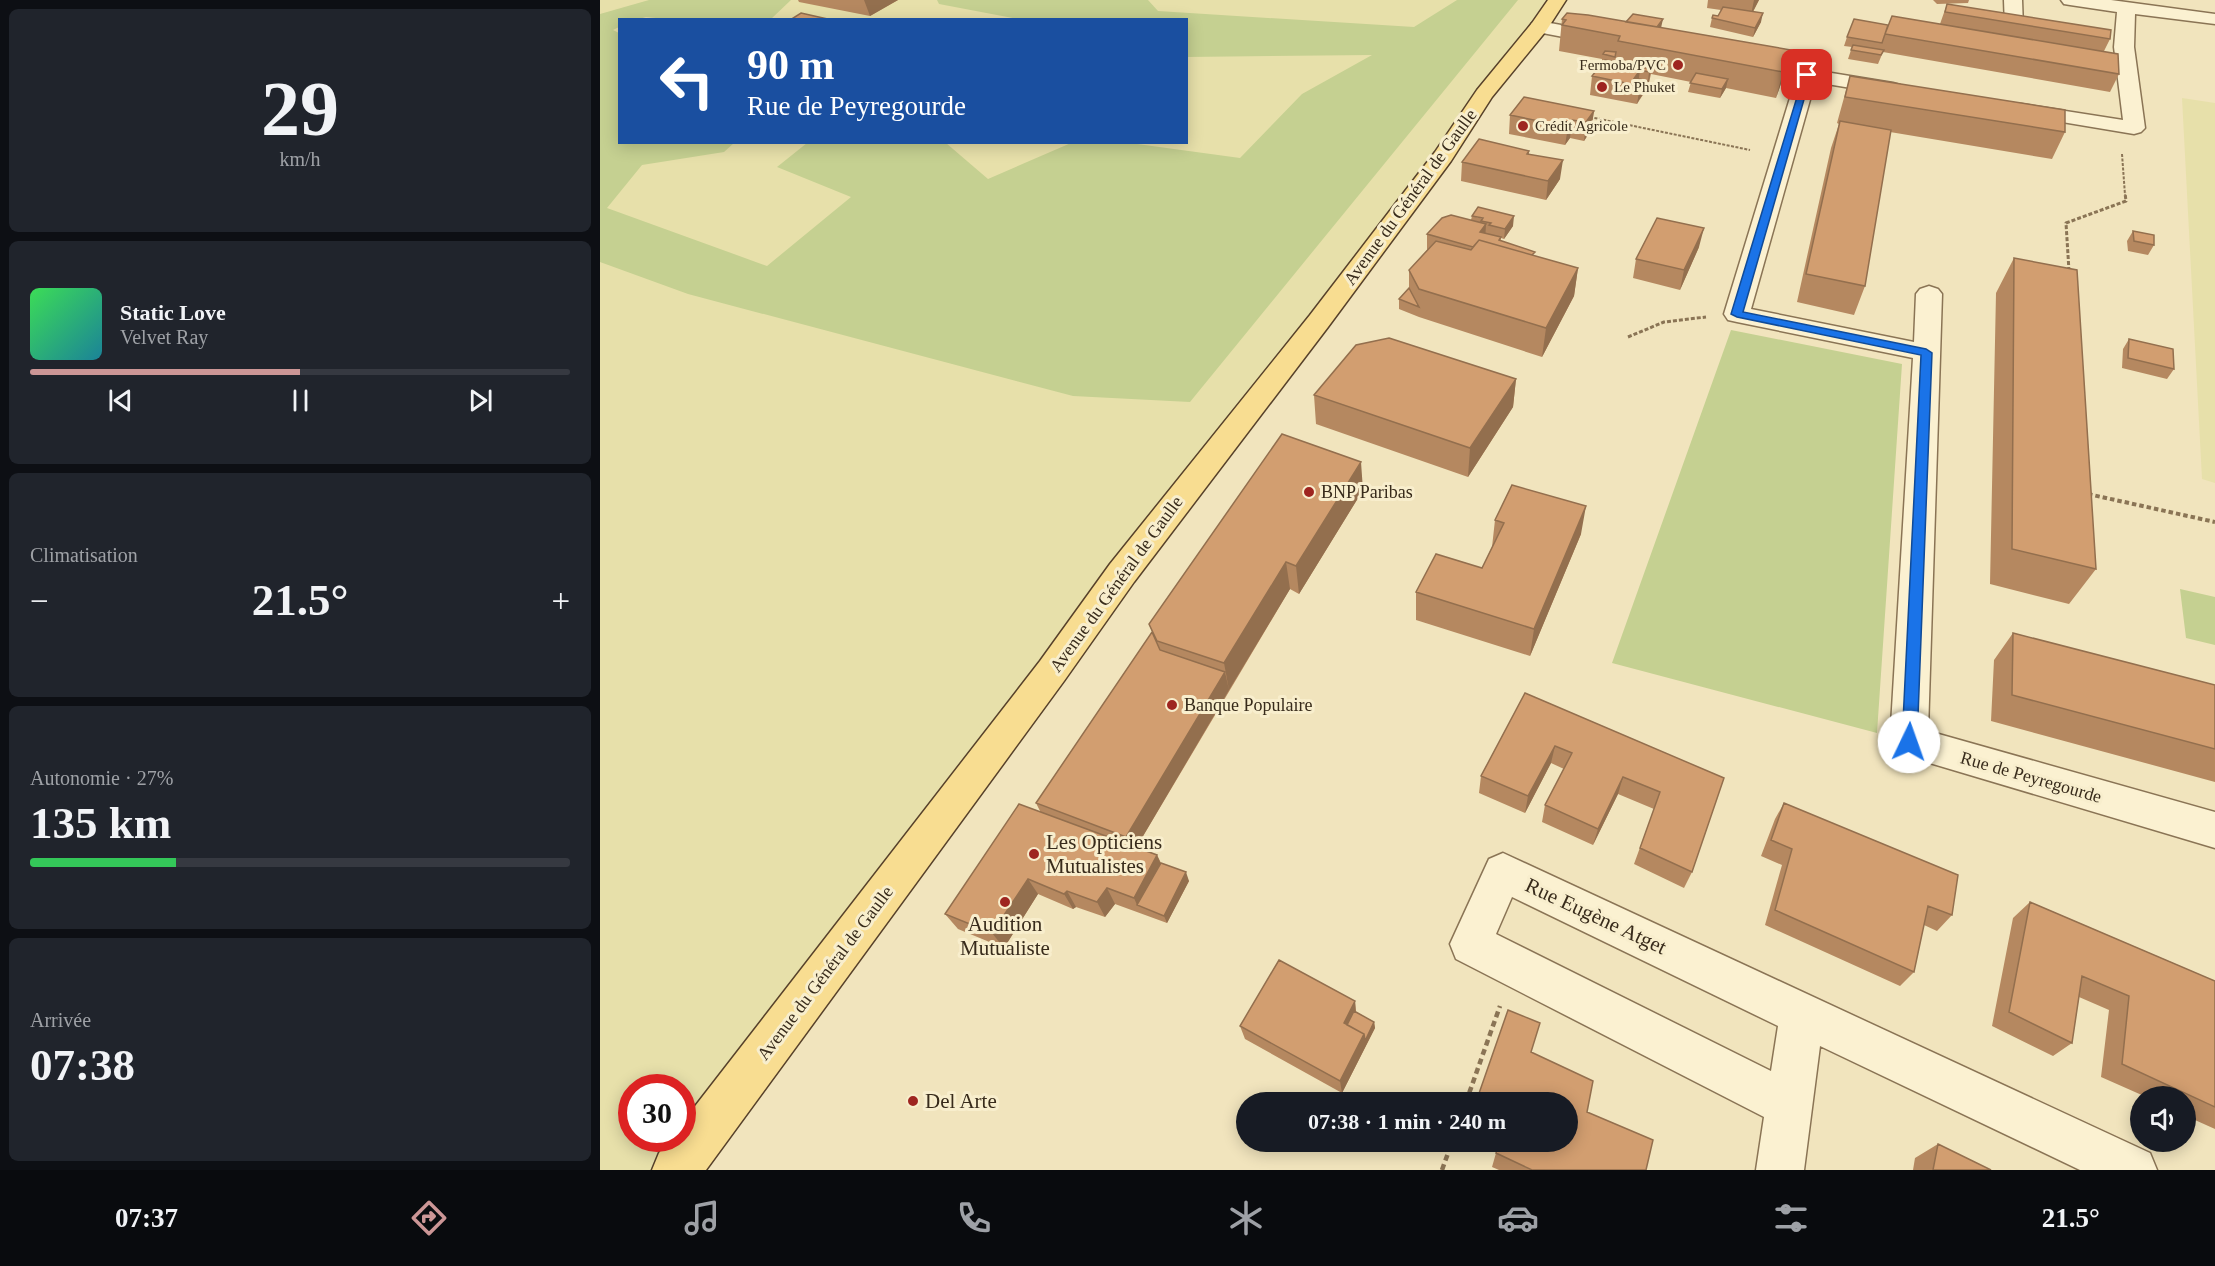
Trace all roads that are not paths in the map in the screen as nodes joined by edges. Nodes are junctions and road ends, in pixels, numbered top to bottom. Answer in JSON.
{"nodes":[{"id":1,"x":1557,"y":0,"type":"edge"},
{"id":2,"x":2013,"y":0,"type":"edge"},
{"id":3,"x":2070,"y":0,"type":"edge"},
{"id":4,"x":2126,"y":9,"type":"junction"},
{"id":5,"x":2215,"y":19,"type":"edge"},
{"id":6,"x":1991,"y":25,"type":"edge"},
{"id":7,"x":1539,"y":27,"type":"junction"},
{"id":8,"x":2014,"y":28,"type":"junction"},
{"id":9,"x":2036,"y":32,"type":"edge"},
{"id":10,"x":1621,"y":41,"type":"edge"},
{"id":11,"x":1911,"y":92,"type":"edge"},
{"id":12,"x":2004,"y":107,"type":"edge"},
{"id":13,"x":1929,"y":294,"type":"dead end"},
{"id":14,"x":1926,"y":353,"type":"junction"},
{"id":15,"x":2215,"y":830,"type":"edge"},
{"id":16,"x":1802,"y":1014,"type":"junction"},
{"id":17,"x":1790,"y":1105,"type":"junction"},
{"id":18,"x":676,"y":1170,"type":"edge"},
{"id":19,"x":1780,"y":1170,"type":"edge"},
{"id":20,"x":2133,"y":1170,"type":"edge"}],
"edges":[{"from":1,"to":7,"type":"main road","name":"Avenue du Général de Gaulle"},
{"from":2,"to":8,"type":"street"},
{"from":3,"to":4,"type":"street"},
{"from":4,"to":5,"type":"street"},
{"from":4,"to":12,"type":"street"},
{"from":6,"to":8,"type":"street"},
{"from":7,"to":10,"type":"street"},
{"from":7,"to":18,"type":"main road","name":"Avenue du Général de Gaulle"},
{"from":8,"to":9,"type":"street"},
{"from":11,"to":14,"type":"street"},
{"from":13,"to":14,"type":"street","name":"Rue de Peyregourde"},
{"from":14,"to":15,"type":"street","name":"Rue de Peyregourde"},
{"from":16,"to":17,"type":"street"},
{"from":16,"to":17,"type":"street","name":"Rue Eugène Atget"},
{"from":16,"to":20,"type":"street","name":"Rue Eugène Atget"},
{"from":17,"to":19,"type":"street"}]}
